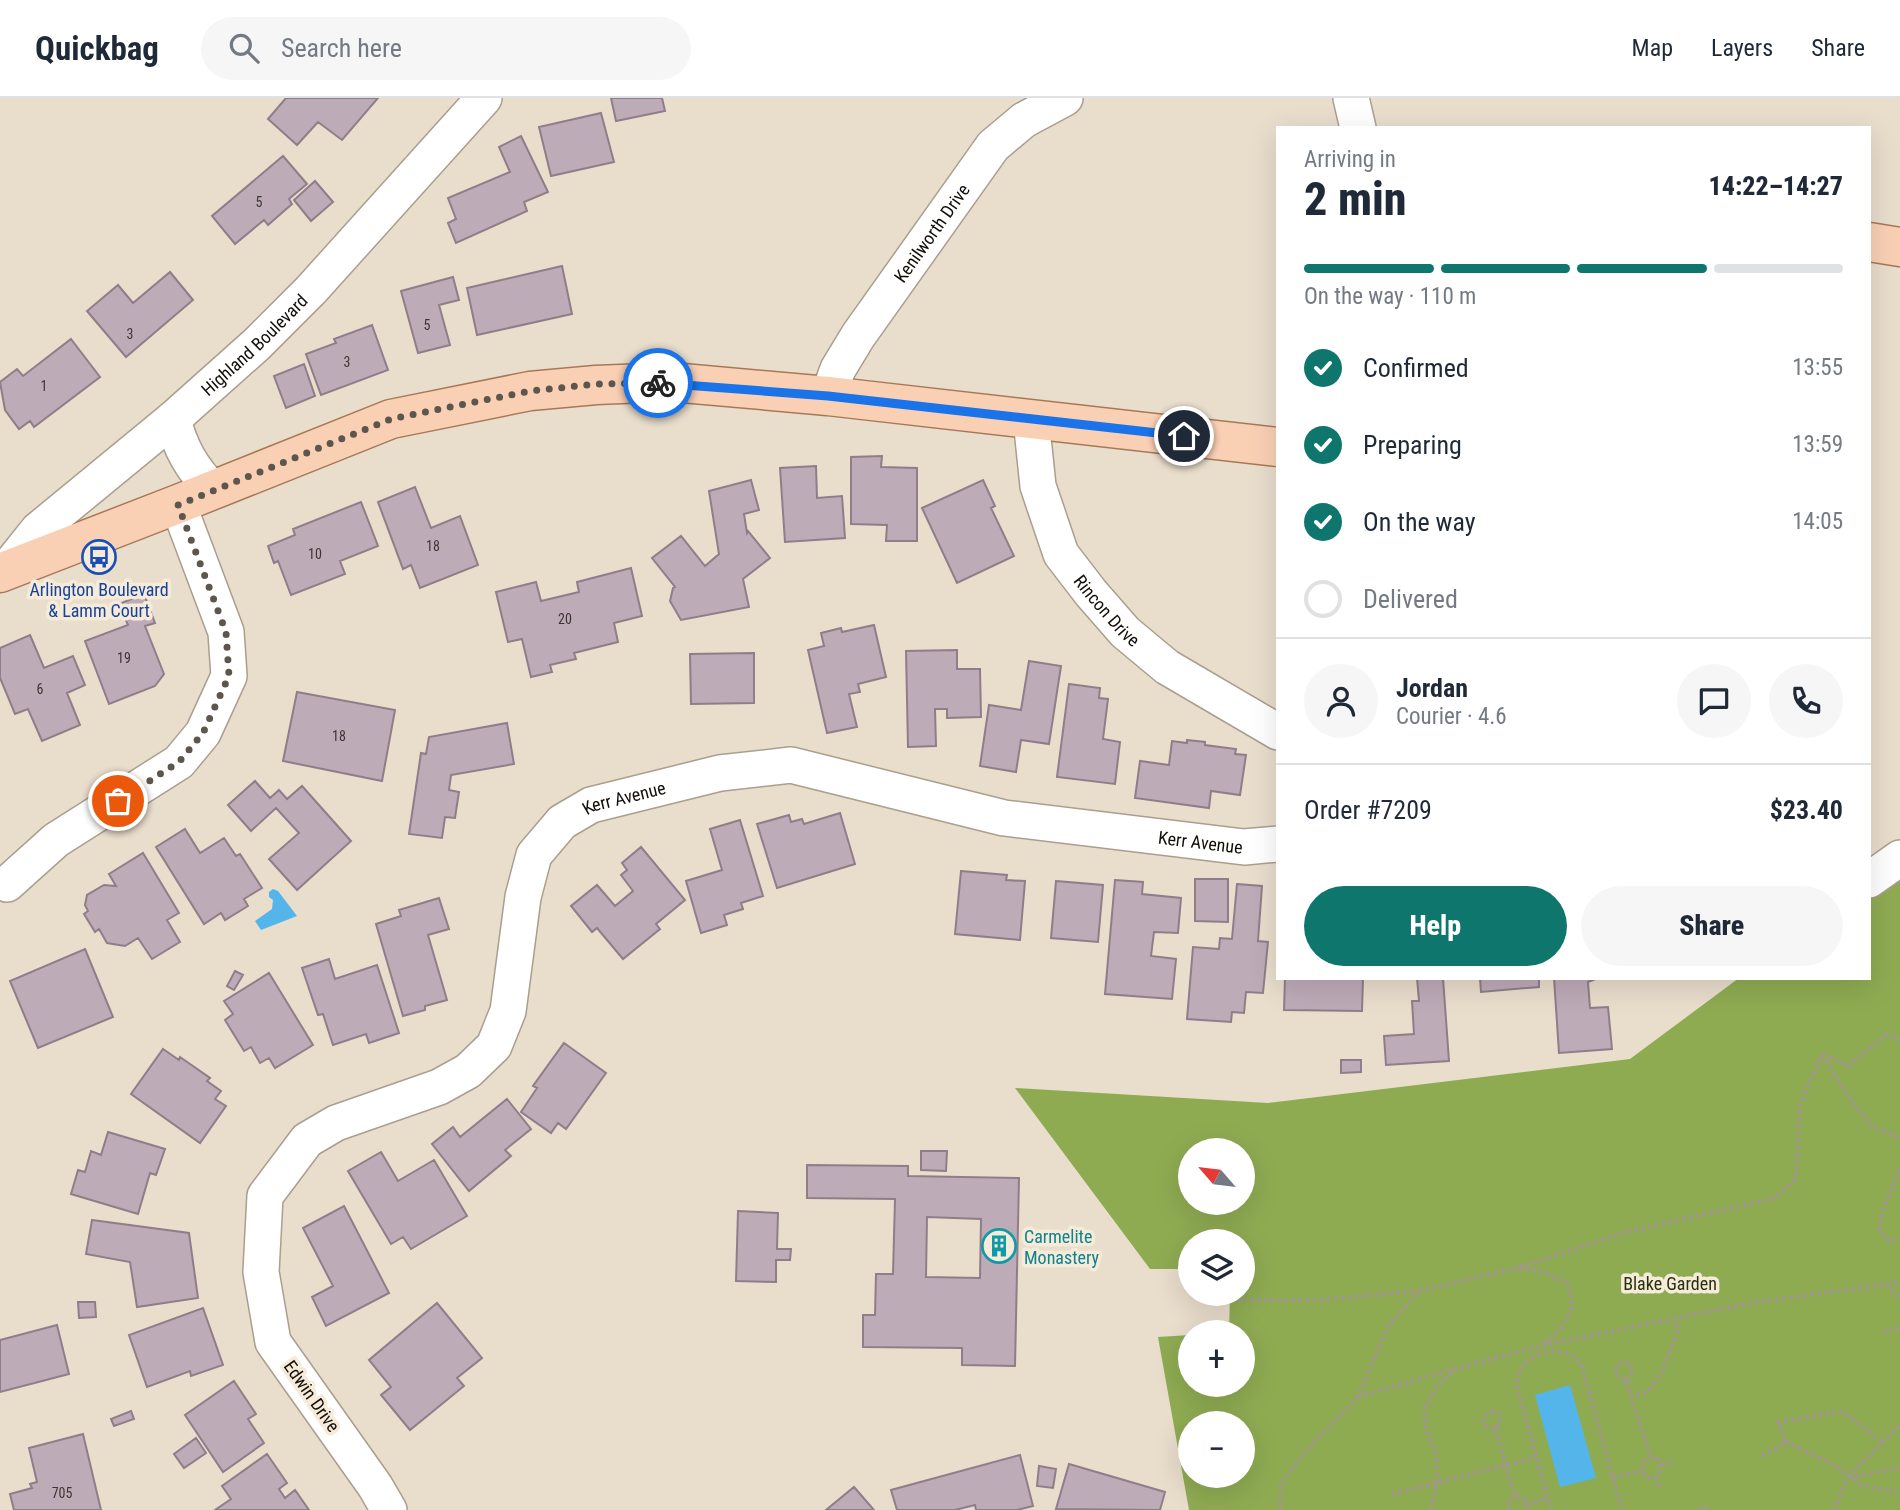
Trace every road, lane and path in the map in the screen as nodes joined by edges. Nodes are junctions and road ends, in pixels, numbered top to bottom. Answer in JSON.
{"nodes":[{"id":1,"x":484,"y":98,"type":"edge"},
{"id":2,"x":1065,"y":98,"type":"edge"},
{"id":3,"x":1351,"y":98,"type":"edge"},
{"id":4,"x":1358,"y":126,"type":"edge"},
{"id":5,"x":1871,"y":242,"type":"edge"},
{"id":6,"x":1900,"y":247,"type":"edge"},
{"id":7,"x":828,"y":396,"type":"junction"},
{"id":8,"x":173,"y":419,"type":"junction"},
{"id":9,"x":1031,"y":419,"type":"junction"},
{"id":10,"x":1276,"y":447,"type":"edge"},
{"id":11,"x":213,"y":490,"type":"junction"},
{"id":12,"x":178,"y":505,"type":"junction"},
{"id":13,"x":3,"y":571,"type":"edge"},
{"id":14,"x":1276,"y":731,"type":"edge"},
{"id":15,"x":1276,"y":844,"type":"edge"},
{"id":16,"x":1900,"y":858,"type":"edge"},
{"id":17,"x":1871,"y":879,"type":"edge"},
{"id":18,"x":7,"y":884,"type":"dead end"},
{"id":19,"x":1900,"y":1040,"type":"edge"},
{"id":20,"x":1822,"y":1054,"type":"junction"},
{"id":21,"x":1900,"y":1138,"type":"edge"},
{"id":22,"x":1900,"y":1169,"type":"edge"},
{"id":23,"x":1900,"y":1237,"type":"edge"},
{"id":24,"x":1517,"y":1268,"type":"junction"},
{"id":25,"x":261,"y":1272,"type":"joint"},
{"id":26,"x":1900,"y":1282,"type":"edge"},
{"id":27,"x":1887,"y":1284,"type":"junction"},
{"id":28,"x":1420,"y":1291,"type":"junction"},
{"id":29,"x":1255,"y":1300,"type":"edge"},
{"id":30,"x":1900,"y":1300,"type":"edge"},
{"id":31,"x":1675,"y":1318,"type":"junction"},
{"id":32,"x":1900,"y":1328,"type":"edge"},
{"id":33,"x":1883,"y":1332,"type":"dead end"},
{"id":34,"x":1544,"y":1345,"type":"junction"},
{"id":35,"x":1455,"y":1369,"type":"junction"},
{"id":36,"x":1626,"y":1380,"type":"dead end"},
{"id":37,"x":1358,"y":1397,"type":"junction"},
{"id":38,"x":1630,"y":1397,"type":"junction"},
{"id":39,"x":1900,"y":1425,"type":"edge"},
{"id":40,"x":1495,"y":1428,"type":"dead end"},
{"id":41,"x":1786,"y":1442,"type":"junction"},
{"id":42,"x":1883,"y":1442,"type":"junction"},
{"id":43,"x":1650,"y":1456,"type":"junction"},
{"id":44,"x":1762,"y":1456,"type":"dead end"},
{"id":45,"x":1536,"y":1458,"type":"junction"},
{"id":46,"x":1675,"y":1462,"type":"dead end"},
{"id":47,"x":1506,"y":1465,"type":"junction"},
{"id":48,"x":1662,"y":1465,"type":"junction"},
{"id":49,"x":1900,"y":1468,"type":"edge"},
{"id":50,"x":1642,"y":1471,"type":"junction"},
{"id":51,"x":1656,"y":1477,"type":"junction"},
{"id":52,"x":1848,"y":1477,"type":"junction"},
{"id":53,"x":1613,"y":1478,"type":"junction"},
{"id":54,"x":1437,"y":1482,"type":"junction"},
{"id":55,"x":1660,"y":1489,"type":"dead end"},
{"id":56,"x":1900,"y":1492,"type":"edge"},
{"id":57,"x":1392,"y":1494,"type":"dead end"},
{"id":58,"x":1516,"y":1496,"type":"junction"},
{"id":59,"x":1547,"y":1498,"type":"junction"},
{"id":60,"x":1526,"y":1507,"type":"edge"},
{"id":61,"x":1709,"y":1507,"type":"dead end"},
{"id":62,"x":389,"y":1510,"type":"edge"},
{"id":63,"x":1280,"y":1510,"type":"edge"},
{"id":64,"x":1431,"y":1510,"type":"edge"},
{"id":65,"x":1507,"y":1510,"type":"edge"},
{"id":66,"x":1551,"y":1510,"type":"edge"},
{"id":67,"x":1622,"y":1510,"type":"edge"},
{"id":68,"x":1697,"y":1510,"type":"edge"},
{"id":69,"x":1834,"y":1510,"type":"edge"}],
"edges":[{"from":1,"to":8,"type":"street","name":"Highland Boulevard"},
{"from":2,"to":7,"type":"street","name":"Kenilworth Drive"},
{"from":3,"to":4,"type":"street"},
{"from":5,"to":6,"type":"main road"},
{"from":7,"to":9,"type":"main road"},
{"from":7,"to":11,"type":"main road"},
{"from":8,"to":11,"type":"street"},
{"from":8,"to":13,"type":"street","name":"Highland Boulevard"},
{"from":9,"to":10,"type":"main road"},
{"from":9,"to":14,"type":"street","name":"Rincon Drive"},
{"from":11,"to":12,"type":"main road"},
{"from":12,"to":13,"type":"main road"},
{"from":12,"to":18,"type":"street"},
{"from":15,"to":25,"type":"street","name":"Kerr Avenue"},
{"from":16,"to":17,"type":"street"},
{"from":19,"to":20,"type":"path"},
{"from":20,"to":21,"type":"path"},
{"from":20,"to":24,"type":"path"},
{"from":22,"to":23,"type":"path"},
{"from":24,"to":28,"type":"path"},
{"from":24,"to":34,"type":"path"},
{"from":25,"to":62,"type":"street","name":"Edwin Drive"},
{"from":26,"to":27,"type":"path"},
{"from":27,"to":30,"type":"path"},
{"from":27,"to":31,"type":"path"},
{"from":28,"to":29,"type":"path"},
{"from":28,"to":37,"type":"path"},
{"from":31,"to":34,"type":"path"},
{"from":31,"to":38,"type":"path"},
{"from":32,"to":33,"type":"path"},
{"from":34,"to":35,"type":"path"},
{"from":35,"to":37,"type":"path"},
{"from":35,"to":54,"type":"path"},
{"from":36,"to":38,"type":"path"},
{"from":37,"to":63,"type":"path"},
{"from":38,"to":43,"type":"path"},
{"from":39,"to":42,"type":"path"},
{"from":40,"to":47,"type":"path"},
{"from":41,"to":42,"type":"path"},
{"from":41,"to":44,"type":"path"},
{"from":41,"to":52,"type":"path"},
{"from":42,"to":52,"type":"path"},
{"from":43,"to":48,"type":"path"},
{"from":43,"to":50,"type":"path"},
{"from":45,"to":47,"type":"path"},
{"from":45,"to":53,"type":"path"},
{"from":45,"to":59,"type":"path"},
{"from":46,"to":48,"type":"path"},
{"from":47,"to":54,"type":"path"},
{"from":47,"to":58,"type":"path"},
{"from":48,"to":51,"type":"path"},
{"from":49,"to":52,"type":"path"},
{"from":50,"to":51,"type":"path"},
{"from":50,"to":53,"type":"path"},
{"from":51,"to":55,"type":"path"},
{"from":52,"to":56,"type":"path"},
{"from":52,"to":69,"type":"path"},
{"from":53,"to":67,"type":"path"},
{"from":54,"to":57,"type":"path"},
{"from":54,"to":64,"type":"path"},
{"from":58,"to":60,"type":"path"},
{"from":58,"to":65,"type":"path"},
{"from":59,"to":60,"type":"path"},
{"from":59,"to":66,"type":"path"},
{"from":61,"to":68,"type":"path"}]}
